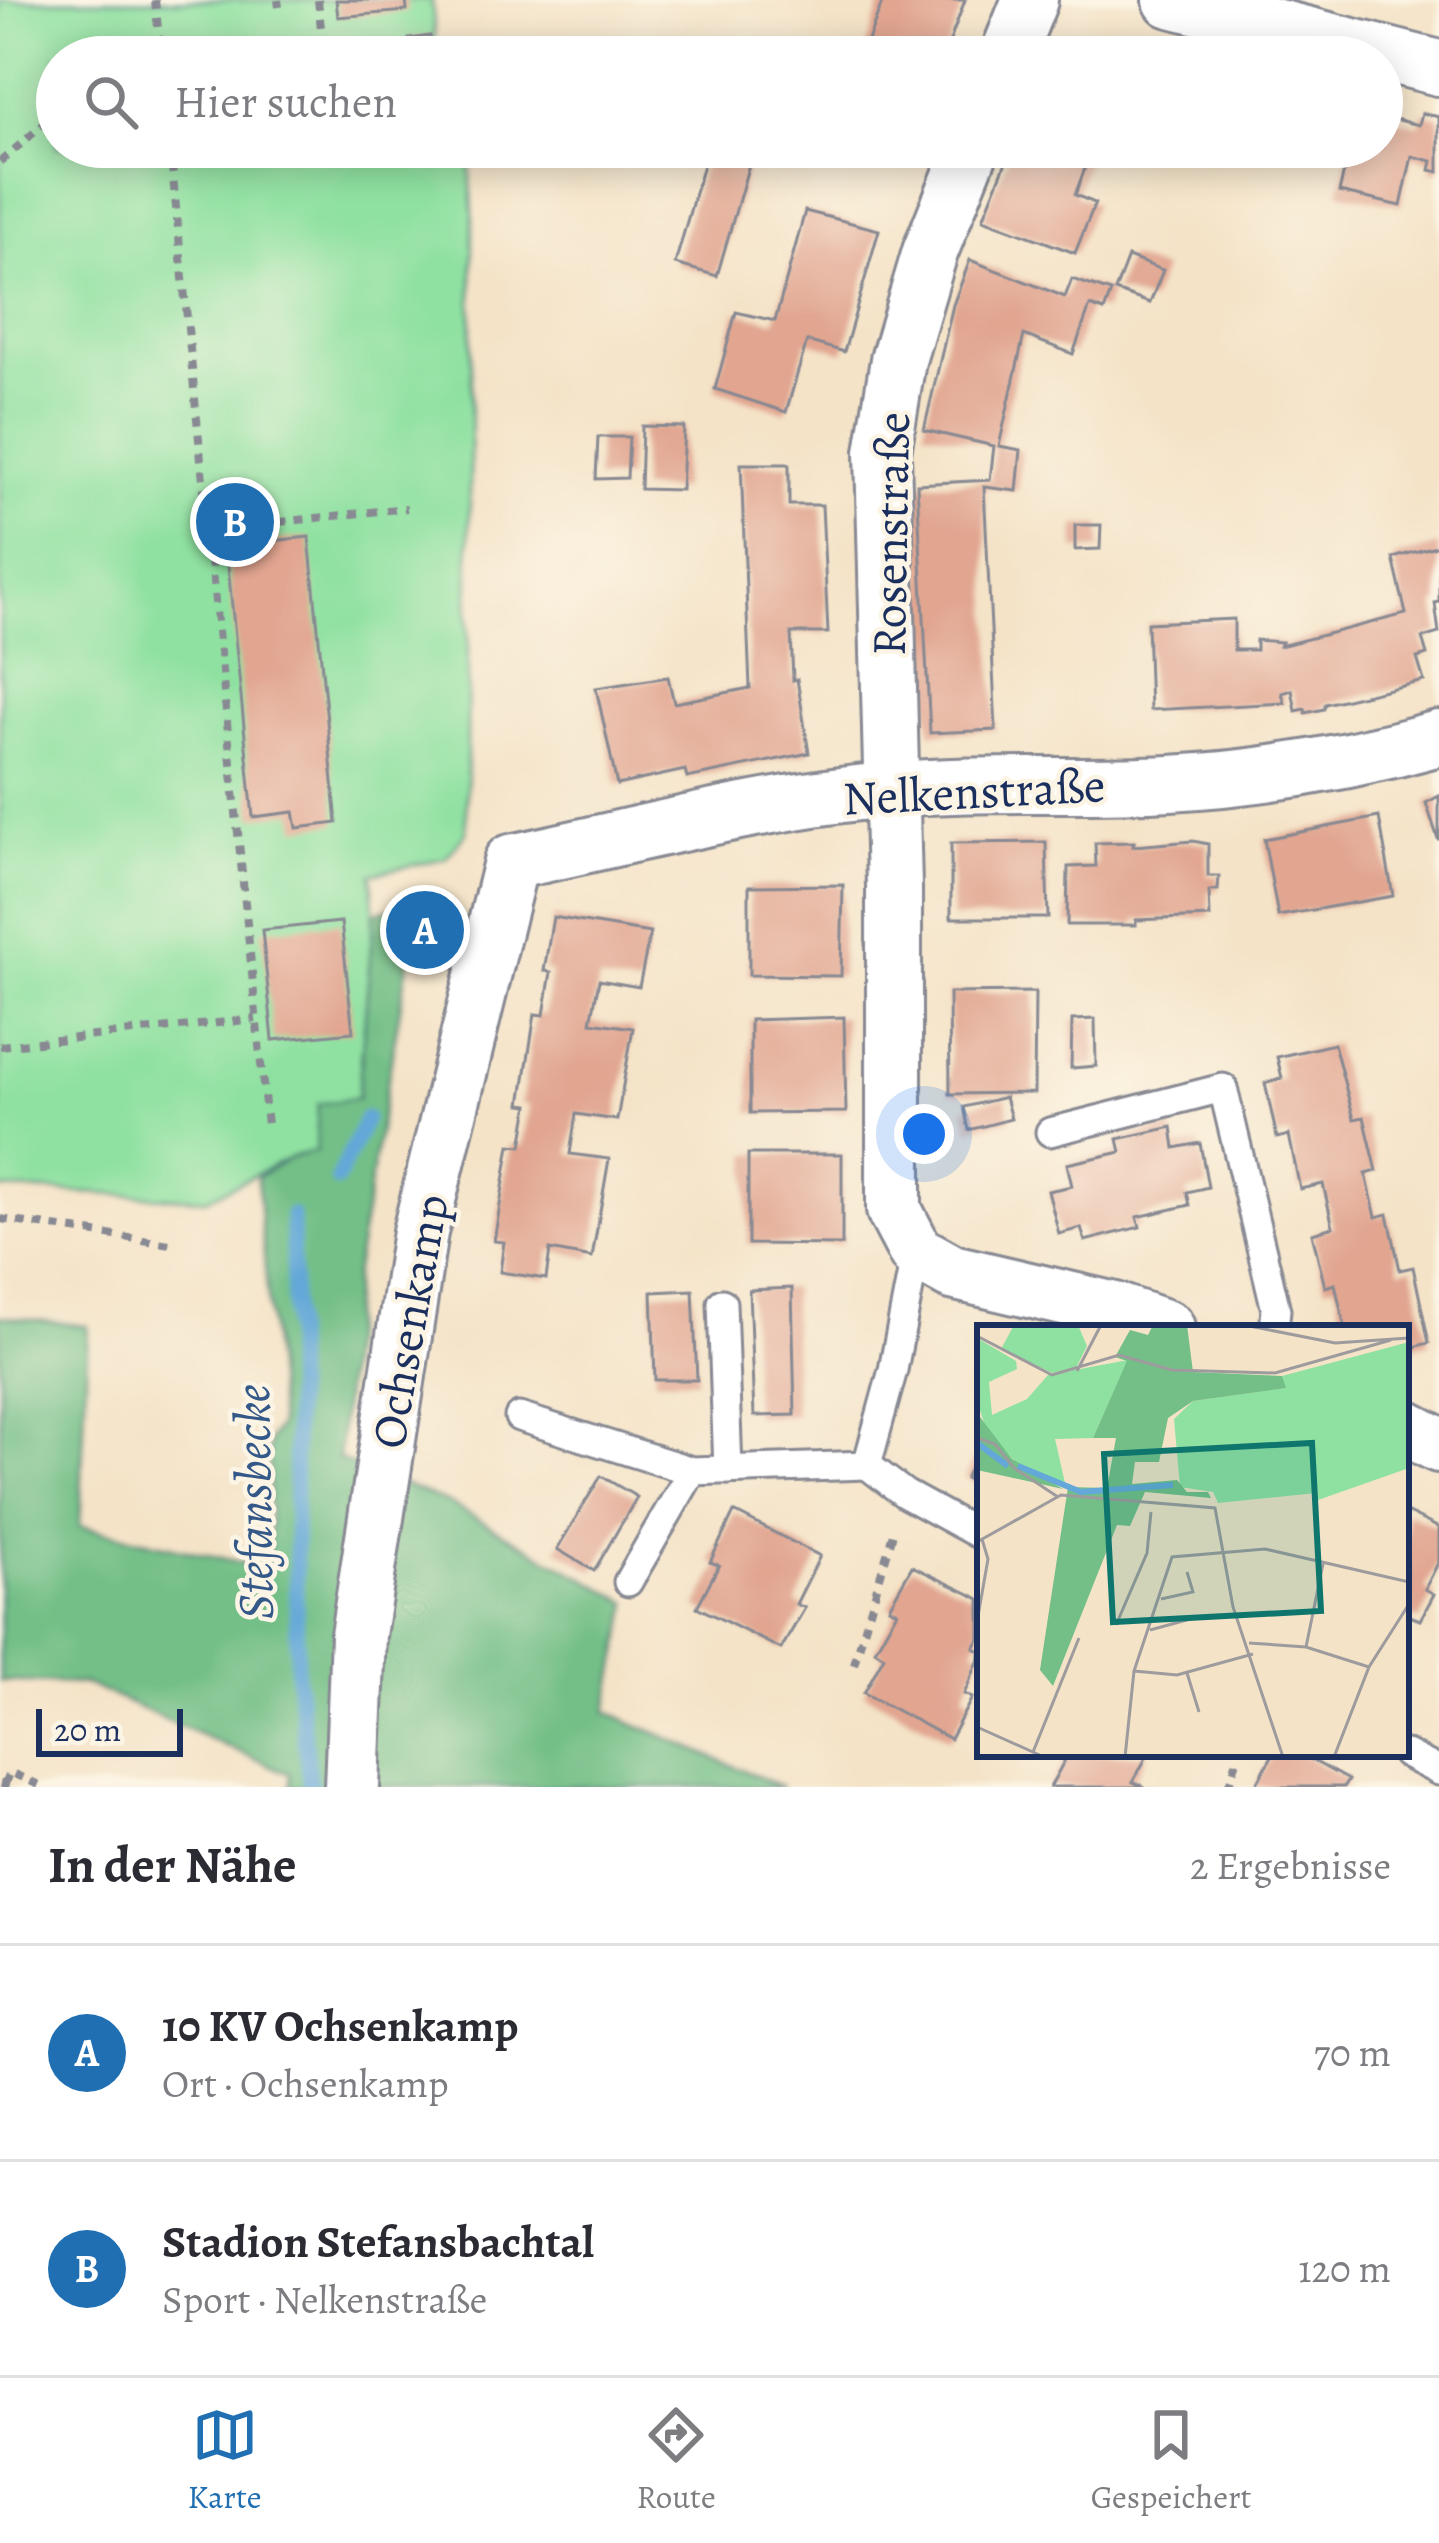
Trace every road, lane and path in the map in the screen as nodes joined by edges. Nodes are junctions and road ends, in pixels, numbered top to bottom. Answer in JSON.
{"nodes":[{"id":1,"x":155,"y":0,"type":"edge"},
{"id":2,"x":318,"y":0,"type":"edge"},
{"id":3,"x":1030,"y":0,"type":"edge"},
{"id":4,"x":1171,"y":0,"type":"edge"},
{"id":5,"x":159,"y":36,"type":"edge"},
{"id":6,"x":322,"y":36,"type":"edge"},
{"id":7,"x":1015,"y":36,"type":"edge"},
{"id":8,"x":1313,"y":36,"type":"edge"},
{"id":9,"x":1403,"y":59,"type":"edge"},
{"id":10,"x":1439,"y":68,"type":"edge"},
{"id":11,"x":36,"y":131,"type":"edge"},
{"id":12,"x":0,"y":162,"type":"edge"},
{"id":13,"x":175,"y":168,"type":"edge"},
{"id":14,"x":964,"y":168,"type":"edge"},
{"id":15,"x":406,"y":508,"type":"dead end"},
{"id":16,"x":207,"y":530,"type":"junction"},
{"id":17,"x":1439,"y":738,"type":"edge"},
{"id":18,"x":890,"y":789,"type":"junction"},
{"id":19,"x":511,"y":862,"type":"joint"},
{"id":20,"x":256,"y":1019,"type":"junction"},
{"id":21,"x":0,"y":1046,"type":"edge"},
{"id":22,"x":267,"y":1125,"type":"dead end"},
{"id":23,"x":1050,"y":1132,"type":"dead end"},
{"id":24,"x":0,"y":1219,"type":"edge"},
{"id":25,"x":177,"y":1245,"type":"dead end"},
{"id":26,"x":916,"y":1252,"type":"junction"},
{"id":27,"x":722,"y":1303,"type":"dead end"},
{"id":28,"x":1158,"y":1325,"type":"edge"},
{"id":29,"x":1274,"y":1325,"type":"edge"},
{"id":30,"x":519,"y":1417,"type":"dead end"},
{"id":31,"x":1409,"y":1430,"type":"edge"},
{"id":32,"x":1439,"y":1445,"type":"edge"},
{"id":33,"x":867,"y":1465,"type":"junction"},
{"id":34,"x":728,"y":1470,"type":"junction"},
{"id":35,"x":692,"y":1472,"type":"junction"},
{"id":36,"x":905,"y":1494,"type":"junction"},
{"id":37,"x":977,"y":1532,"type":"edge"},
{"id":38,"x":628,"y":1582,"type":"dead end"},
{"id":39,"x":854,"y":1664,"type":"dead end"},
{"id":40,"x":1409,"y":1756,"type":"edge"},
{"id":41,"x":1238,"y":1757,"type":"edge"},
{"id":42,"x":1439,"y":1771,"type":"edge"},
{"id":43,"x":7,"y":1785,"type":"edge"},
{"id":44,"x":44,"y":1787,"type":"edge"},
{"id":45,"x":352,"y":1787,"type":"edge"},
{"id":46,"x":1228,"y":1787,"type":"edge"}],
"edges":[{"from":1,"to":5,"type":"path"},
{"from":2,"to":6,"type":"path"},
{"from":3,"to":7,"type":"street"},
{"from":4,"to":8,"type":"street"},
{"from":9,"to":10,"type":"street"},
{"from":11,"to":12,"type":"path"},
{"from":13,"to":16,"type":"path"},
{"from":14,"to":18,"type":"street","name":"Rosenstraße"},
{"from":15,"to":16,"type":"path"},
{"from":16,"to":20,"type":"path"},
{"from":17,"to":18,"type":"street","name":"Nelkenstraße"},
{"from":18,"to":19,"type":"street","name":"Nelkenstraße"},
{"from":18,"to":26,"type":"street","name":"Rosenstraße"},
{"from":19,"to":45,"type":"street","name":"Ochsenkamp"},
{"from":20,"to":21,"type":"path"},
{"from":20,"to":22,"type":"path"},
{"from":23,"to":29,"type":"lane"},
{"from":24,"to":25,"type":"path"},
{"from":26,"to":28,"type":"street"},
{"from":26,"to":33,"type":"lane"},
{"from":27,"to":34,"type":"lane"},
{"from":30,"to":35,"type":"lane"},
{"from":31,"to":32,"type":"street"},
{"from":33,"to":34,"type":"lane"},
{"from":33,"to":36,"type":"lane"},
{"from":34,"to":35,"type":"lane"},
{"from":35,"to":38,"type":"lane"},
{"from":36,"to":37,"type":"lane"},
{"from":36,"to":39,"type":"path"},
{"from":40,"to":42,"type":"lane"},
{"from":41,"to":46,"type":"path"},
{"from":43,"to":44,"type":"path"}]}
